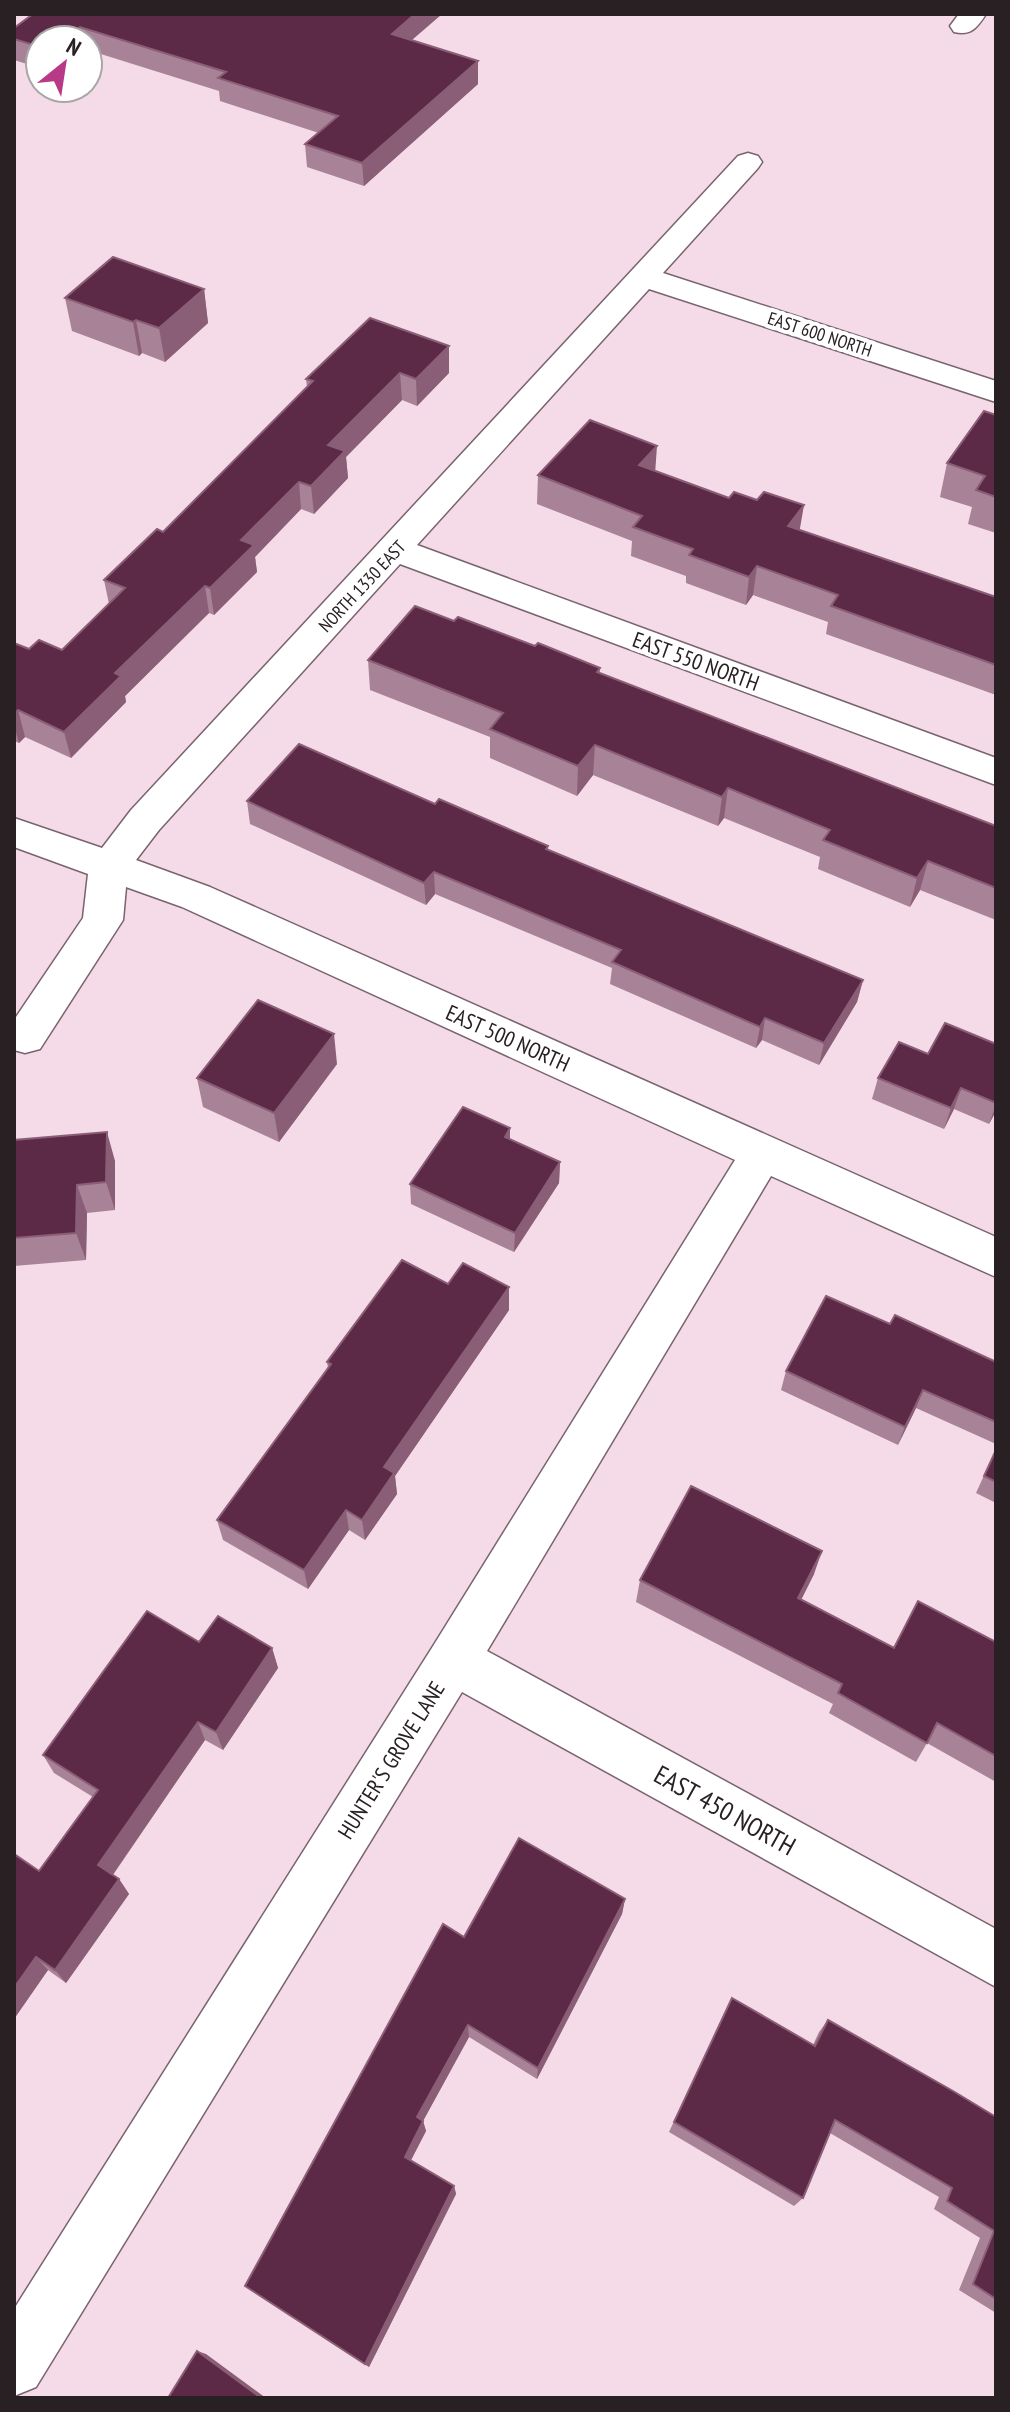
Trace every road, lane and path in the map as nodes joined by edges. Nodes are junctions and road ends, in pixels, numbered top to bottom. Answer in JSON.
{"nodes":[{"id":1,"x":748,"y":162,"type":"dead end"},
{"id":2,"x":644,"y":277,"type":"junction"},
{"id":3,"x":996,"y":392,"type":"edge"},
{"id":4,"x":396,"y":550,"type":"junction"},
{"id":5,"x":996,"y":772,"type":"edge"},
{"id":6,"x":14,"y":832,"type":"edge"},
{"id":7,"x":108,"y":868,"type":"junction"},
{"id":8,"x":25,"y":1037,"type":"dead end"},
{"id":9,"x":762,"y":1153,"type":"junction"},
{"id":10,"x":996,"y":1258,"type":"edge"},
{"id":11,"x":453,"y":1660,"type":"junction"},
{"id":12,"x":996,"y":1959,"type":"edge"},
{"id":13,"x":14,"y":2365,"type":"edge"}],
"edges":[{"from":1,"to":2,"type":"street","name":"NORTH 1330 EAST"},
{"from":2,"to":3,"type":"street","name":"EAST 600 NORTH"},
{"from":2,"to":4,"type":"street","name":"NORTH 1330 EAST"},
{"from":4,"to":5,"type":"street","name":"EAST 550 NORTH"},
{"from":4,"to":7,"type":"street","name":"NORTH 1330 EAST"},
{"from":6,"to":7,"type":"street","name":"EAST 500 NORTH"},
{"from":7,"to":8,"type":"street"},
{"from":7,"to":9,"type":"street","name":"EAST 500 NORTH"},
{"from":9,"to":10,"type":"street","name":"EAST 500 NORTH"},
{"from":9,"to":11,"type":"street","name":"HUNTER'S GROVE LANE"},
{"from":11,"to":12,"type":"street","name":"EAST 450 NORTH"},
{"from":11,"to":13,"type":"street","name":"HUNTER'S GROVE LANE"}]}
